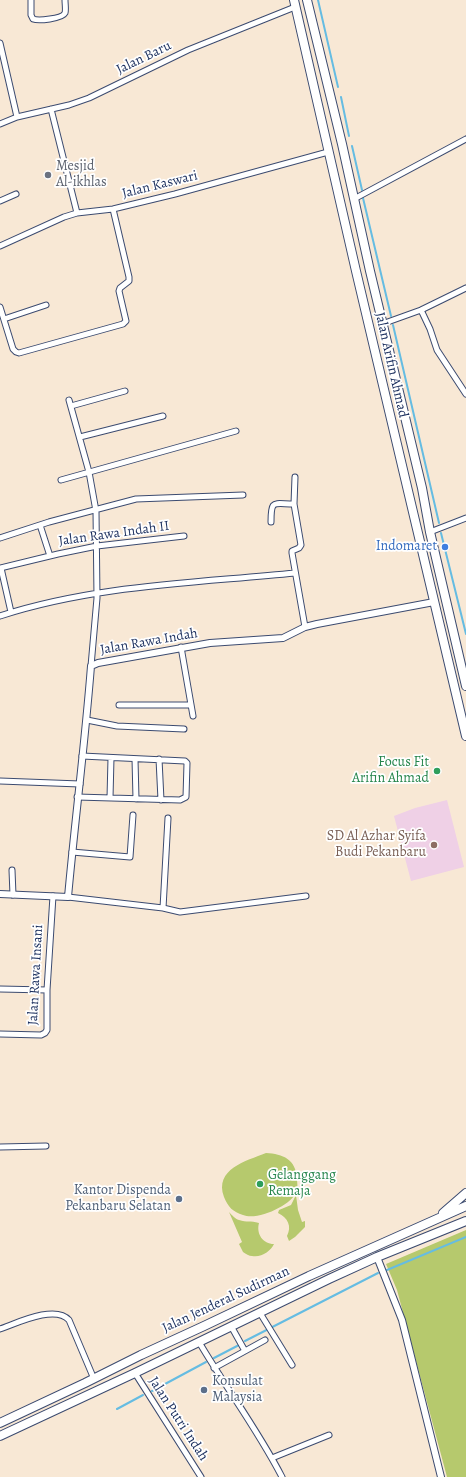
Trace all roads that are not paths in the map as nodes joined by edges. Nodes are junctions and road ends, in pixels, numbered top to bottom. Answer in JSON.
{"nodes":[{"id":1,"x":31,"y":0,"type":"edge"},
{"id":2,"x":65,"y":0,"type":"edge"},
{"id":3,"x":307,"y":0,"type":"edge"},
{"id":4,"x":295,"y":4,"type":"edge"},
{"id":5,"x":0,"y":43,"type":"edge"},
{"id":6,"x":50,"y":109,"type":"junction"},
{"id":7,"x":17,"y":117,"type":"junction"},
{"id":8,"x":0,"y":124,"type":"edge"},
{"id":9,"x":466,"y":138,"type":"edge"},
{"id":10,"x":328,"y":152,"type":"junction"},
{"id":11,"x":16,"y":194,"type":"dead end"},
{"id":12,"x":354,"y":199,"type":"junction"},
{"id":13,"x":0,"y":201,"type":"edge"},
{"id":14,"x":113,"y":209,"type":"junction"},
{"id":15,"x":77,"y":213,"type":"junction"},
{"id":16,"x":0,"y":246,"type":"edge"},
{"id":17,"x":370,"y":271,"type":"junction"},
{"id":18,"x":356,"y":272,"type":"junction"},
{"id":19,"x":466,"y":288,"type":"edge"},
{"id":20,"x":46,"y":305,"type":"dead end"},
{"id":21,"x":0,"y":307,"type":"edge"},
{"id":22,"x":421,"y":310,"type":"junction"},
{"id":23,"x":4,"y":319,"type":"junction"},
{"id":24,"x":382,"y":324,"type":"junction"},
{"id":25,"x":125,"y":391,"type":"dead end"},
{"id":26,"x":466,"y":394,"type":"edge"},
{"id":27,"x":163,"y":416,"type":"dead end"},
{"id":28,"x":236,"y":431,"type":"dead end"},
{"id":29,"x":80,"y":437,"type":"junction"},
{"id":30,"x":88,"y":472,"type":"junction"},
{"id":31,"x":295,"y":477,"type":"dead end"},
{"id":32,"x":61,"y":480,"type":"dead end"},
{"id":33,"x":242,"y":495,"type":"dead end"},
{"id":34,"x":294,"y":504,"type":"junction"},
{"id":35,"x":96,"y":511,"type":"junction"},
{"id":36,"x":466,"y":518,"type":"edge"},
{"id":37,"x":271,"y":522,"type":"dead end"},
{"id":38,"x":40,"y":525,"type":"junction"},
{"id":39,"x":430,"y":532,"type":"junction"},
{"id":40,"x":184,"y":536,"type":"dead end"},
{"id":41,"x":0,"y":538,"type":"edge"},
{"id":42,"x":97,"y":546,"type":"junction"},
{"id":43,"x":50,"y":556,"type":"junction"},
{"id":44,"x":1,"y":568,"type":"edge"},
{"id":45,"x":295,"y":573,"type":"junction"},
{"id":46,"x":97,"y":594,"type":"junction"},
{"id":47,"x":431,"y":602,"type":"junction"},
{"id":48,"x":11,"y":612,"type":"junction"},
{"id":49,"x":0,"y":616,"type":"edge"},
{"id":50,"x":305,"y":627,"type":"junction"},
{"id":51,"x":180,"y":647,"type":"junction"},
{"id":52,"x":91,"y":666,"type":"junction"},
{"id":53,"x":466,"y":686,"type":"edge"},
{"id":54,"x":119,"y":705,"type":"dead end"},
{"id":55,"x":191,"y":706,"type":"junction"},
{"id":56,"x":193,"y":716,"type":"dead end"},
{"id":57,"x":87,"y":720,"type":"junction"},
{"id":58,"x":184,"y":730,"type":"dead end"},
{"id":59,"x":466,"y":732,"type":"edge"},
{"id":60,"x":82,"y":756,"type":"junction"},
{"id":61,"x":111,"y":758,"type":"junction"},
{"id":62,"x":135,"y":759,"type":"junction"},
{"id":63,"x":159,"y":759,"type":"junction"},
{"id":64,"x":0,"y":781,"type":"edge"},
{"id":65,"x":80,"y":784,"type":"junction"},
{"id":66,"x":77,"y":797,"type":"junction"},
{"id":67,"x":110,"y":798,"type":"junction"},
{"id":68,"x":136,"y":798,"type":"junction"},
{"id":69,"x":161,"y":800,"type":"junction"},
{"id":70,"x":133,"y":815,"type":"dead end"},
{"id":71,"x":168,"y":818,"type":"dead end"},
{"id":72,"x":72,"y":852,"type":"junction"},
{"id":73,"x":12,"y":870,"type":"dead end"},
{"id":74,"x":0,"y":894,"type":"edge"},
{"id":75,"x":13,"y":895,"type":"junction"},
{"id":76,"x":53,"y":896,"type":"junction"},
{"id":77,"x":306,"y":896,"type":"dead end"},
{"id":78,"x":68,"y":897,"type":"junction"},
{"id":79,"x":163,"y":908,"type":"junction"},
{"id":80,"x":0,"y":989,"type":"edge"},
{"id":81,"x":46,"y":990,"type":"junction"},
{"id":82,"x":0,"y":1034,"type":"edge"},
{"id":83,"x":46,"y":1146,"type":"dead end"},
{"id":84,"x":0,"y":1148,"type":"edge"},
{"id":85,"x":466,"y":1193,"type":"edge"},
{"id":86,"x":466,"y":1206,"type":"edge"},
{"id":87,"x":434,"y":1219,"type":"junction"},
{"id":88,"x":466,"y":1221,"type":"edge"},
{"id":89,"x":377,"y":1257,"type":"junction"},
{"id":90,"x":260,"y":1313,"type":"junction"},
{"id":91,"x":231,"y":1326,"type":"junction"},
{"id":92,"x":0,"y":1330,"type":"edge"},
{"id":93,"x":265,"y":1340,"type":"dead end"},
{"id":94,"x":199,"y":1342,"type":"junction"},
{"id":95,"x":245,"y":1350,"type":"junction"},
{"id":96,"x":141,"y":1355,"type":"junction"},
{"id":97,"x":292,"y":1365,"type":"dead end"},
{"id":98,"x":146,"y":1368,"type":"junction"},
{"id":99,"x":214,"y":1368,"type":"junction"},
{"id":100,"x":135,"y":1373,"type":"junction"},
{"id":101,"x":94,"y":1379,"type":"junction"},
{"id":102,"x":0,"y":1424,"type":"edge"},
{"id":103,"x":329,"y":1435,"type":"dead end"},
{"id":104,"x":0,"y":1436,"type":"edge"},
{"id":105,"x":272,"y":1458,"type":"junction"},
{"id":106,"x":201,"y":1477,"type":"edge"},
{"id":107,"x":282,"y":1477,"type":"edge"},
{"id":108,"x":441,"y":1477,"type":"edge"}],
"edges":[{"from":1,"to":2,"type":"street"},
{"from":3,"to":12,"type":"main road","name":"Jalan Arifin Ahmad"},
{"from":4,"to":6,"type":"street","name":"Jalan Baru"},
{"from":4,"to":10,"type":"main road","name":"Jalan Arifin Ahmad"},
{"from":5,"to":7,"type":"street"},
{"from":6,"to":7,"type":"street","name":"Jalan Baru"},
{"from":6,"to":15,"type":"street"},
{"from":7,"to":8,"type":"street","name":"Jalan Baru"},
{"from":9,"to":12,"type":"street"},
{"from":10,"to":14,"type":"street","name":"Jalan Kaswari"},
{"from":10,"to":18,"type":"main road","name":"Jalan Arifin Ahmad"},
{"from":11,"to":13,"type":"street"},
{"from":12,"to":17,"type":"main road","name":"Jalan Arifin Ahmad"},
{"from":14,"to":15,"type":"street","name":"Jalan Kaswari"},
{"from":14,"to":23,"type":"street"},
{"from":15,"to":16,"type":"street","name":"Jalan Kaswari"},
{"from":17,"to":18,"type":"main road"},
{"from":17,"to":24,"type":"main road","name":"Jalan Arifin Ahmad"},
{"from":18,"to":47,"type":"main road","name":"Jalan Arifin Ahmad"},
{"from":19,"to":22,"type":"street"},
{"from":20,"to":23,"type":"street"},
{"from":21,"to":23,"type":"street"},
{"from":22,"to":24,"type":"street"},
{"from":22,"to":26,"type":"street"},
{"from":24,"to":39,"type":"main road","name":"Jalan Arifin Ahmad"},
{"from":25,"to":29,"type":"street"},
{"from":27,"to":29,"type":"street"},
{"from":28,"to":30,"type":"street"},
{"from":29,"to":30,"type":"street"},
{"from":30,"to":32,"type":"street"},
{"from":30,"to":35,"type":"street"},
{"from":31,"to":34,"type":"street"},
{"from":33,"to":35,"type":"street"},
{"from":34,"to":37,"type":"street"},
{"from":34,"to":45,"type":"street"},
{"from":35,"to":38,"type":"street"},
{"from":35,"to":42,"type":"street"},
{"from":36,"to":39,"type":"street"},
{"from":38,"to":41,"type":"street"},
{"from":38,"to":43,"type":"street"},
{"from":39,"to":53,"type":"main road","name":"Jalan Arifin Ahmad"},
{"from":40,"to":42,"type":"street","name":"Jalan Rawa Indah II"},
{"from":42,"to":43,"type":"street","name":"Jalan Rawa Indah II"},
{"from":42,"to":46,"type":"street"},
{"from":43,"to":44,"type":"street","name":"Jalan Rawa Indah II"},
{"from":44,"to":48,"type":"street"},
{"from":45,"to":46,"type":"street"},
{"from":45,"to":50,"type":"street"},
{"from":46,"to":48,"type":"street"},
{"from":46,"to":52,"type":"street"},
{"from":47,"to":50,"type":"street","name":"Jalan Rawa Indah"},
{"from":47,"to":59,"type":"main road","name":"Jalan Arifin Ahmad"},
{"from":48,"to":49,"type":"street"},
{"from":50,"to":51,"type":"street","name":"Jalan Rawa Indah"},
{"from":51,"to":52,"type":"street","name":"Jalan Rawa Indah"},
{"from":51,"to":55,"type":"street"},
{"from":52,"to":57,"type":"street","name":"Jalan Rawa Indah"},
{"from":54,"to":55,"type":"street"},
{"from":55,"to":56,"type":"street"},
{"from":57,"to":58,"type":"street"},
{"from":57,"to":60,"type":"street","name":"Jalan Rawa Indah"},
{"from":60,"to":61,"type":"street"},
{"from":60,"to":65,"type":"street","name":"Jalan Rawa Indah"},
{"from":61,"to":62,"type":"street"},
{"from":61,"to":67,"type":"street"},
{"from":62,"to":63,"type":"street"},
{"from":62,"to":68,"type":"street"},
{"from":63,"to":69,"type":"street"},
{"from":63,"to":69,"type":"street"},
{"from":64,"to":65,"type":"street"},
{"from":65,"to":66,"type":"street","name":"Jalan Rawa Indah"},
{"from":66,"to":67,"type":"street"},
{"from":66,"to":72,"type":"street","name":"Jalan Rawa Indah"},
{"from":67,"to":68,"type":"street"},
{"from":68,"to":69,"type":"street"},
{"from":70,"to":72,"type":"street"},
{"from":71,"to":79,"type":"street"},
{"from":72,"to":78,"type":"street","name":"Jalan Rawa Indah"},
{"from":73,"to":75,"type":"street"},
{"from":74,"to":75,"type":"street"},
{"from":75,"to":76,"type":"street"},
{"from":76,"to":78,"type":"street"},
{"from":76,"to":81,"type":"street","name":"Jalan Rawa Insani"},
{"from":77,"to":79,"type":"street"},
{"from":78,"to":79,"type":"street"},
{"from":80,"to":81,"type":"street"},
{"from":81,"to":82,"type":"street","name":"Jalan Rawa Insani"},
{"from":83,"to":84,"type":"street"},
{"from":85,"to":87,"type":"main road"},
{"from":86,"to":87,"type":"main road","name":"Jalan Jenderal Sudirman"},
{"from":87,"to":96,"type":"main road","name":"Jalan Jenderal Sudirman"},
{"from":88,"to":89,"type":"main road","name":"Jalan Jenderal Sudirman"},
{"from":89,"to":90,"type":"main road","name":"Jalan Jenderal Sudirman"},
{"from":89,"to":108,"type":"street"},
{"from":90,"to":91,"type":"main road","name":"Jalan Jenderal Sudirman"},
{"from":90,"to":97,"type":"street"},
{"from":91,"to":94,"type":"main road","name":"Jalan Jenderal Sudirman"},
{"from":91,"to":95,"type":"street"},
{"from":92,"to":101,"type":"street"},
{"from":93,"to":95,"type":"street"},
{"from":94,"to":98,"type":"main road","name":"Jalan Jenderal Sudirman"},
{"from":94,"to":99,"type":"street"},
{"from":95,"to":99,"type":"street"},
{"from":96,"to":98,"type":"main road"},
{"from":96,"to":101,"type":"main road","name":"Jalan Jenderal Sudirman"},
{"from":98,"to":100,"type":"main road","name":"Jalan Jenderal Sudirman"},
{"from":99,"to":105,"type":"street"},
{"from":100,"to":104,"type":"main road","name":"Jalan Jenderal Sudirman"},
{"from":100,"to":106,"type":"street","name":"Jalan Putri Indah"},
{"from":101,"to":102,"type":"main road","name":"Jalan Jenderal Sudirman"},
{"from":103,"to":105,"type":"street"},
{"from":105,"to":107,"type":"street"}]}
